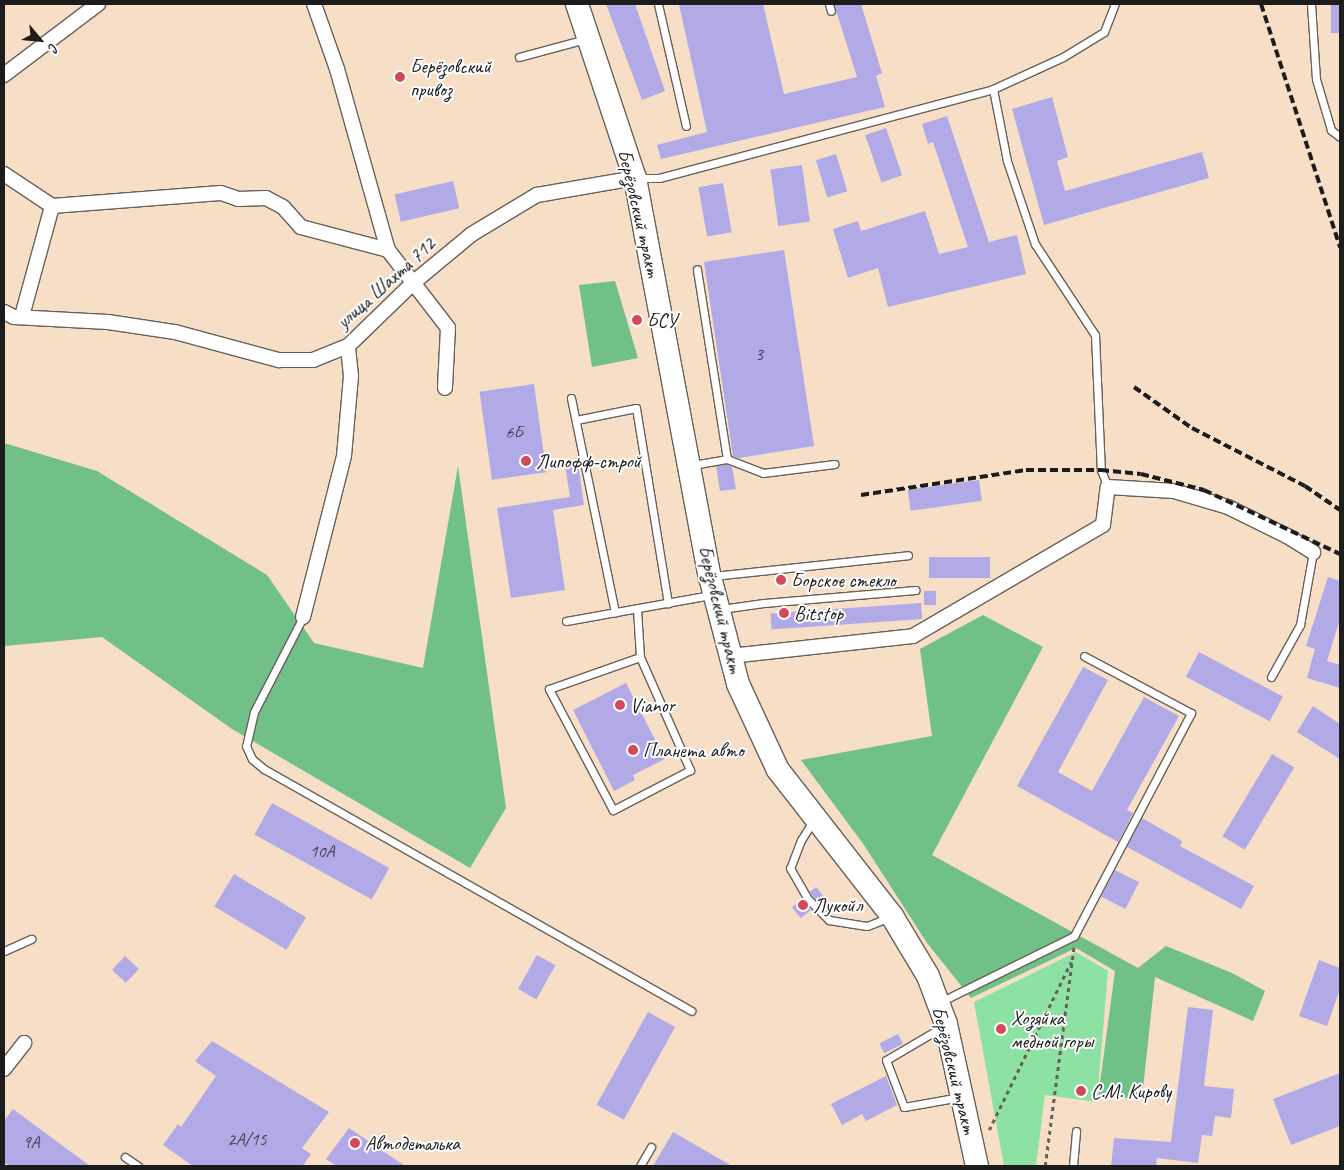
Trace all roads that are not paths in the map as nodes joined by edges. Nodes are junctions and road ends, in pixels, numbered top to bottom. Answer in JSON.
{"nodes":[{"id":1,"x":98,"y":4,"type":"edge"},
{"id":2,"x":314,"y":4,"type":"edge"},
{"id":3,"x":577,"y":4,"type":"edge"},
{"id":4,"x":658,"y":4,"type":"edge"},
{"id":5,"x":1115,"y":4,"type":"edge"},
{"id":6,"x":1311,"y":4,"type":"edge"},
{"id":7,"x":588,"y":39,"type":"junction"},
{"id":8,"x":519,"y":57,"type":"dead end"},
{"id":9,"x":4,"y":75,"type":"edge"},
{"id":10,"x":993,"y":89,"type":"junction"},
{"id":11,"x":686,"y":126,"type":"dead end"},
{"id":12,"x":1340,"y":137,"type":"edge"},
{"id":13,"x":4,"y":174,"type":"edge"},
{"id":14,"x":636,"y":178,"type":"junction"},
{"id":15,"x":52,"y":206,"type":"junction"},
{"id":16,"x":388,"y":250,"type":"junction"},
{"id":17,"x":697,"y":269,"type":"dead end"},
{"id":18,"x":414,"y":282,"type":"junction"},
{"id":19,"x":4,"y":312,"type":"edge"},
{"id":20,"x":22,"y":316,"type":"junction"},
{"id":21,"x":348,"y":346,"type":"junction"},
{"id":22,"x":445,"y":388,"type":"dead end"},
{"id":23,"x":571,"y":398,"type":"dead end"},
{"id":24,"x":576,"y":420,"type":"junction"},
{"id":25,"x":727,"y":459,"type":"junction"},
{"id":26,"x":834,"y":464,"type":"dead end"},
{"id":27,"x":688,"y":466,"type":"junction"},
{"id":28,"x":1108,"y":488,"type":"junction"},
{"id":29,"x":1313,"y":552,"type":"joint"},
{"id":30,"x":908,"y":555,"type":"dead end"},
{"id":31,"x":915,"y":590,"type":"dead end"},
{"id":32,"x":714,"y":593,"type":"junction"},
{"id":33,"x":668,"y":603,"type":"junction"},
{"id":34,"x":637,"y":609,"type":"junction"},
{"id":35,"x":615,"y":613,"type":"junction"},
{"id":36,"x":303,"y":617,"type":"joint"},
{"id":37,"x":566,"y":621,"type":"dead end"},
{"id":38,"x":730,"y":656,"type":"junction"},
{"id":39,"x":1084,"y":656,"type":"dead end"},
{"id":40,"x":640,"y":657,"type":"junction"},
{"id":41,"x":1272,"y":677,"type":"dead end"},
{"id":42,"x":816,"y":816,"type":"junction"},
{"id":43,"x":892,"y":916,"type":"junction"},
{"id":44,"x":31,"y":939,"type":"dead end"},
{"id":45,"x":4,"y":951,"type":"edge"},
{"id":46,"x":938,"y":1003,"type":"junction"},
{"id":47,"x":692,"y":1012,"type":"dead end"},
{"id":48,"x":946,"y":1024,"type":"junction"},
{"id":49,"x":24,"y":1043,"type":"dead end"},
{"id":50,"x":4,"y":1069,"type":"edge"},
{"id":51,"x":962,"y":1097,"type":"junction"},
{"id":52,"x":1076,"y":1131,"type":"dead end"},
{"id":53,"x":651,"y":1147,"type":"dead end"},
{"id":54,"x":125,"y":1157,"type":"dead end"},
{"id":55,"x":138,"y":1166,"type":"edge"},
{"id":56,"x":640,"y":1166,"type":"edge"},
{"id":57,"x":977,"y":1166,"type":"edge"},
{"id":58,"x":1073,"y":1166,"type":"edge"}],
"edges":[{"from":1,"to":9,"type":"street"},
{"from":2,"to":16,"type":"street"},
{"from":3,"to":7,"type":"main road","name":"Берёзовский тракт"},
{"from":4,"to":11,"type":"lane"},
{"from":5,"to":10,"type":"lane"},
{"from":6,"to":12,"type":"lane"},
{"from":7,"to":8,"type":"lane"},
{"from":7,"to":14,"type":"main road","name":"Берёзовский тракт"},
{"from":10,"to":14,"type":"lane"},
{"from":10,"to":28,"type":"lane"},
{"from":13,"to":15,"type":"street"},
{"from":14,"to":18,"type":"street","name":"улица Шахта 712"},
{"from":14,"to":27,"type":"main road","name":"Берёзовский тракт"},
{"from":15,"to":16,"type":"street"},
{"from":15,"to":20,"type":"street"},
{"from":16,"to":18,"type":"street"},
{"from":17,"to":25,"type":"lane"},
{"from":18,"to":21,"type":"street","name":"улица Шахта 712"},
{"from":18,"to":22,"type":"street"},
{"from":19,"to":20,"type":"street","name":"улица Шахта 712"},
{"from":20,"to":21,"type":"street","name":"улица Шахта 712"},
{"from":21,"to":36,"type":"street"},
{"from":23,"to":24,"type":"lane"},
{"from":24,"to":33,"type":"lane"},
{"from":24,"to":35,"type":"lane"},
{"from":25,"to":26,"type":"lane"},
{"from":25,"to":27,"type":"lane"},
{"from":27,"to":32,"type":"main road","name":"Берёзовский тракт"},
{"from":28,"to":29,"type":"street"},
{"from":28,"to":38,"type":"street"},
{"from":29,"to":41,"type":"lane"},
{"from":30,"to":32,"type":"lane"},
{"from":31,"to":32,"type":"lane"},
{"from":32,"to":33,"type":"lane"},
{"from":32,"to":38,"type":"main road","name":"Берёзовский тракт"},
{"from":33,"to":34,"type":"lane"},
{"from":34,"to":35,"type":"lane"},
{"from":34,"to":40,"type":"lane"},
{"from":35,"to":37,"type":"lane"},
{"from":36,"to":47,"type":"lane"},
{"from":38,"to":42,"type":"main road","name":"Берёзовский тракт"},
{"from":39,"to":46,"type":"lane"},
{"from":40,"to":40,"type":"lane"},
{"from":42,"to":43,"type":"main road","name":"Берёзовский тракт"},
{"from":42,"to":43,"type":"lane"},
{"from":43,"to":46,"type":"main road","name":"Берёзовский тракт"},
{"from":44,"to":45,"type":"lane"},
{"from":46,"to":48,"type":"main road","name":"Берёзовский тракт"},
{"from":48,"to":51,"type":"main road","name":"Берёзовский тракт"},
{"from":48,"to":51,"type":"lane"},
{"from":49,"to":50,"type":"street"},
{"from":51,"to":57,"type":"main road","name":"Берёзовский тракт"},
{"from":52,"to":58,"type":"lane"},
{"from":53,"to":56,"type":"lane"},
{"from":54,"to":55,"type":"lane"}]}
